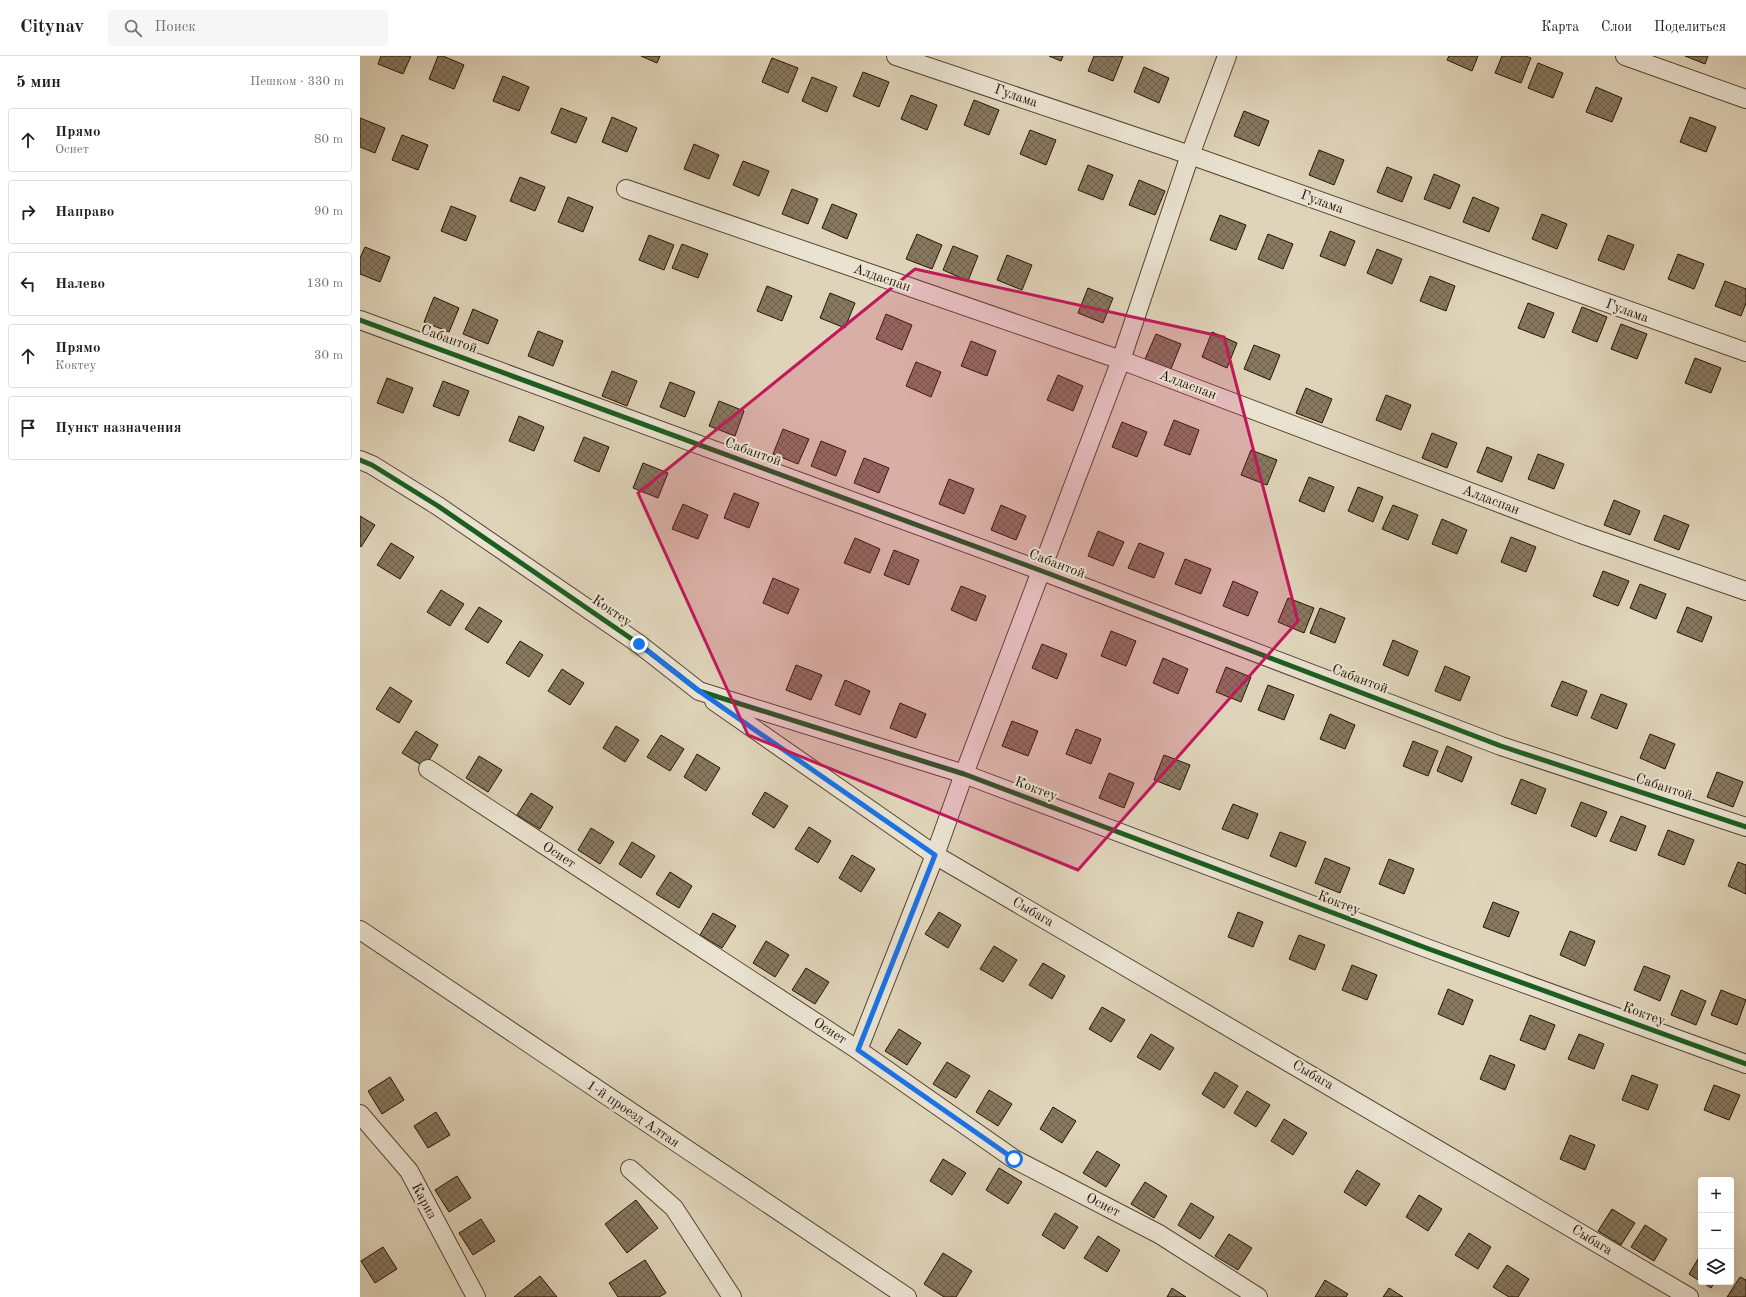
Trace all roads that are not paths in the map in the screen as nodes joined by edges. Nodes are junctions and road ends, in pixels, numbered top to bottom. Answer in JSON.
{"nodes":[{"id":1,"x":896,"y":56,"type":"edge"},
{"id":2,"x":1227,"y":56,"type":"edge"},
{"id":3,"x":1625,"y":56,"type":"edge"},
{"id":4,"x":1746,"y":99,"type":"edge"},
{"id":5,"x":1190,"y":155,"type":"junction"},
{"id":6,"x":626,"y":189,"type":"dead end"},
{"id":7,"x":360,"y":320,"type":"edge"},
{"id":8,"x":1746,"y":352,"type":"edge"},
{"id":9,"x":1121,"y":360,"type":"junction"},
{"id":10,"x":360,"y":460,"type":"edge"},
{"id":11,"x":1042,"y":571,"type":"junction"},
{"id":12,"x":1746,"y":591,"type":"edge"},
{"id":13,"x":699,"y":691,"type":"junction"},
{"id":14,"x":428,"y":769,"type":"dead end"},
{"id":15,"x":964,"y":774,"type":"junction"},
{"id":16,"x":1746,"y":827,"type":"edge"},
{"id":17,"x":935,"y":855,"type":"junction"},
{"id":18,"x":360,"y":930,"type":"edge"},
{"id":19,"x":858,"y":1050,"type":"junction"},
{"id":20,"x":1746,"y":1064,"type":"edge"},
{"id":21,"x":360,"y":1114,"type":"edge"},
{"id":22,"x":630,"y":1169,"type":"dead end"},
{"id":23,"x":476,"y":1297,"type":"edge"},
{"id":24,"x":732,"y":1297,"type":"edge"},
{"id":25,"x":907,"y":1297,"type":"edge"},
{"id":26,"x":1258,"y":1297,"type":"edge"},
{"id":27,"x":1689,"y":1297,"type":"edge"}],
"edges":[{"from":1,"to":5,"type":"street","name":"Гулама"},
{"from":2,"to":5,"type":"street"},
{"from":3,"to":4,"type":"street"},
{"from":5,"to":8,"type":"street","name":"Гулама"},
{"from":5,"to":9,"type":"street"},
{"from":6,"to":9,"type":"street","name":"Алдаспан"},
{"from":7,"to":11,"type":"street","name":"Сабантой"},
{"from":9,"to":11,"type":"street"},
{"from":9,"to":12,"type":"street","name":"Алдаспан"},
{"from":10,"to":13,"type":"street","name":"Коктеу"},
{"from":11,"to":15,"type":"street"},
{"from":11,"to":16,"type":"street","name":"Сабантой"},
{"from":13,"to":15,"type":"street","name":"Коктеу"},
{"from":13,"to":17,"type":"street","name":"Сыбага"},
{"from":14,"to":19,"type":"street","name":"Осиет"},
{"from":15,"to":17,"type":"street"},
{"from":15,"to":20,"type":"street","name":"Коктеу"},
{"from":17,"to":19,"type":"street"},
{"from":17,"to":27,"type":"street","name":"Сыбага"},
{"from":18,"to":25,"type":"street","name":"1-й проезд Алтая"},
{"from":19,"to":26,"type":"street","name":"Осиет"},
{"from":21,"to":23,"type":"street","name":"Кариз"},
{"from":22,"to":24,"type":"street"}]}
